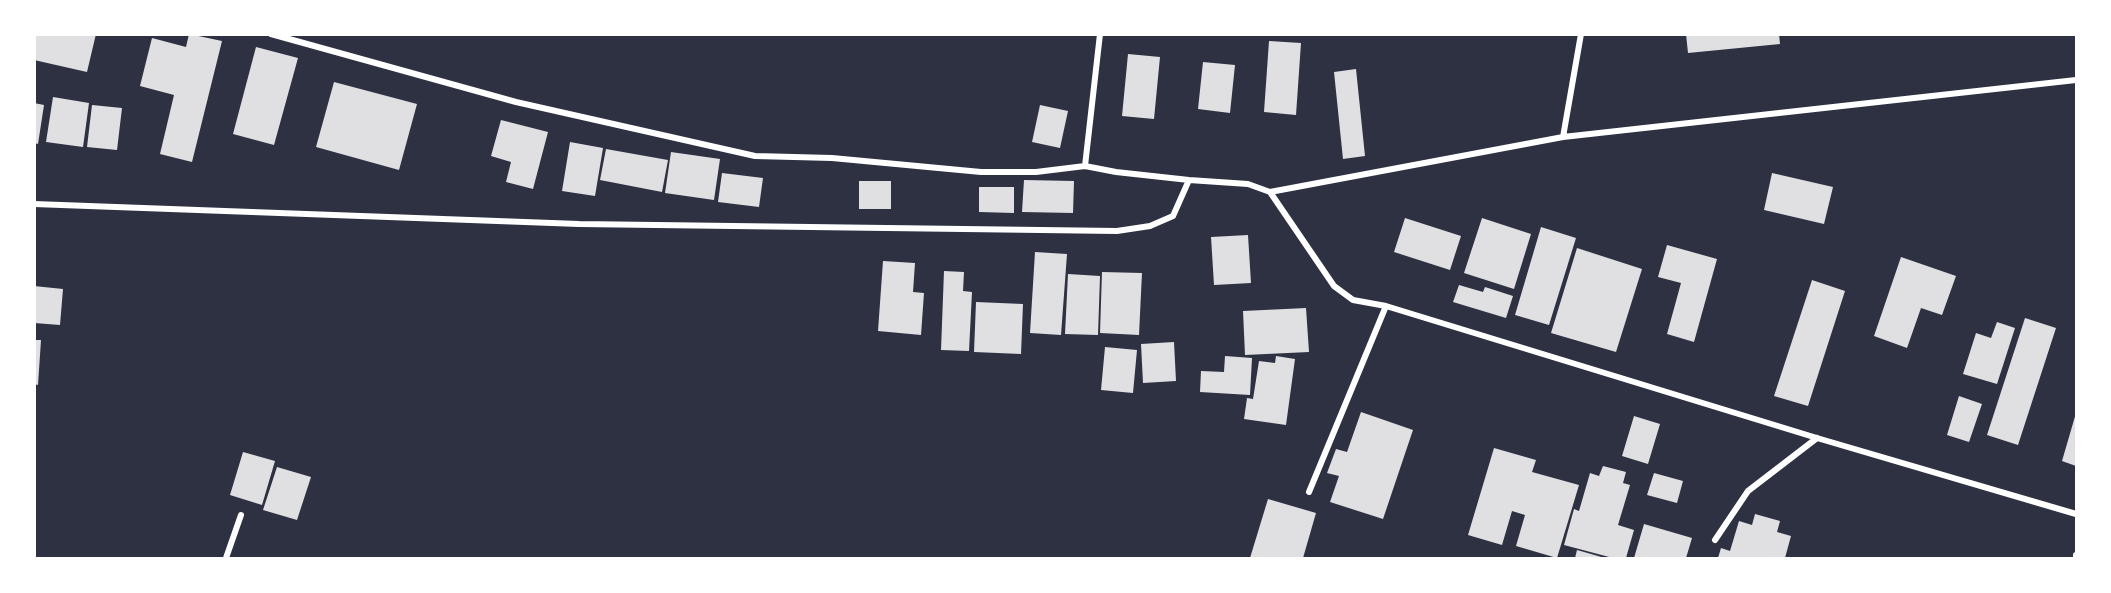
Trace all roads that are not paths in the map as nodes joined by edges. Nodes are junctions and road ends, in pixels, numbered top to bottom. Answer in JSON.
{"nodes":[{"id":1,"x":272,"y":34,"type":"edge"},
{"id":2,"x":1100,"y":34,"type":"edge"},
{"id":3,"x":1581,"y":34,"type":"edge"},
{"id":4,"x":2076,"y":80,"type":"edge"},
{"id":5,"x":1563,"y":136,"type":"junction"},
{"id":6,"x":1085,"y":166,"type":"junction"},
{"id":7,"x":1189,"y":180,"type":"junction"},
{"id":8,"x":1270,"y":192,"type":"junction"},
{"id":9,"x":34,"y":204,"type":"edge"},
{"id":10,"x":1386,"y":306,"type":"junction"},
{"id":11,"x":1817,"y":438,"type":"junction"},
{"id":12,"x":1309,"y":492,"type":"dead end"},
{"id":13,"x":2076,"y":514,"type":"edge"},
{"id":14,"x":240,"y":515,"type":"dead end"},
{"id":15,"x":1715,"y":540,"type":"dead end"},
{"id":16,"x":226,"y":558,"type":"edge"}],
"edges":[{"from":1,"to":6,"type":"street"},
{"from":2,"to":6,"type":"street"},
{"from":3,"to":5,"type":"street"},
{"from":4,"to":5,"type":"street"},
{"from":5,"to":8,"type":"street"},
{"from":6,"to":7,"type":"street"},
{"from":7,"to":8,"type":"street"},
{"from":7,"to":9,"type":"street"},
{"from":8,"to":10,"type":"street"},
{"from":10,"to":11,"type":"street"},
{"from":10,"to":12,"type":"street"},
{"from":11,"to":13,"type":"street"},
{"from":11,"to":15,"type":"street"},
{"from":14,"to":16,"type":"street"}]}
